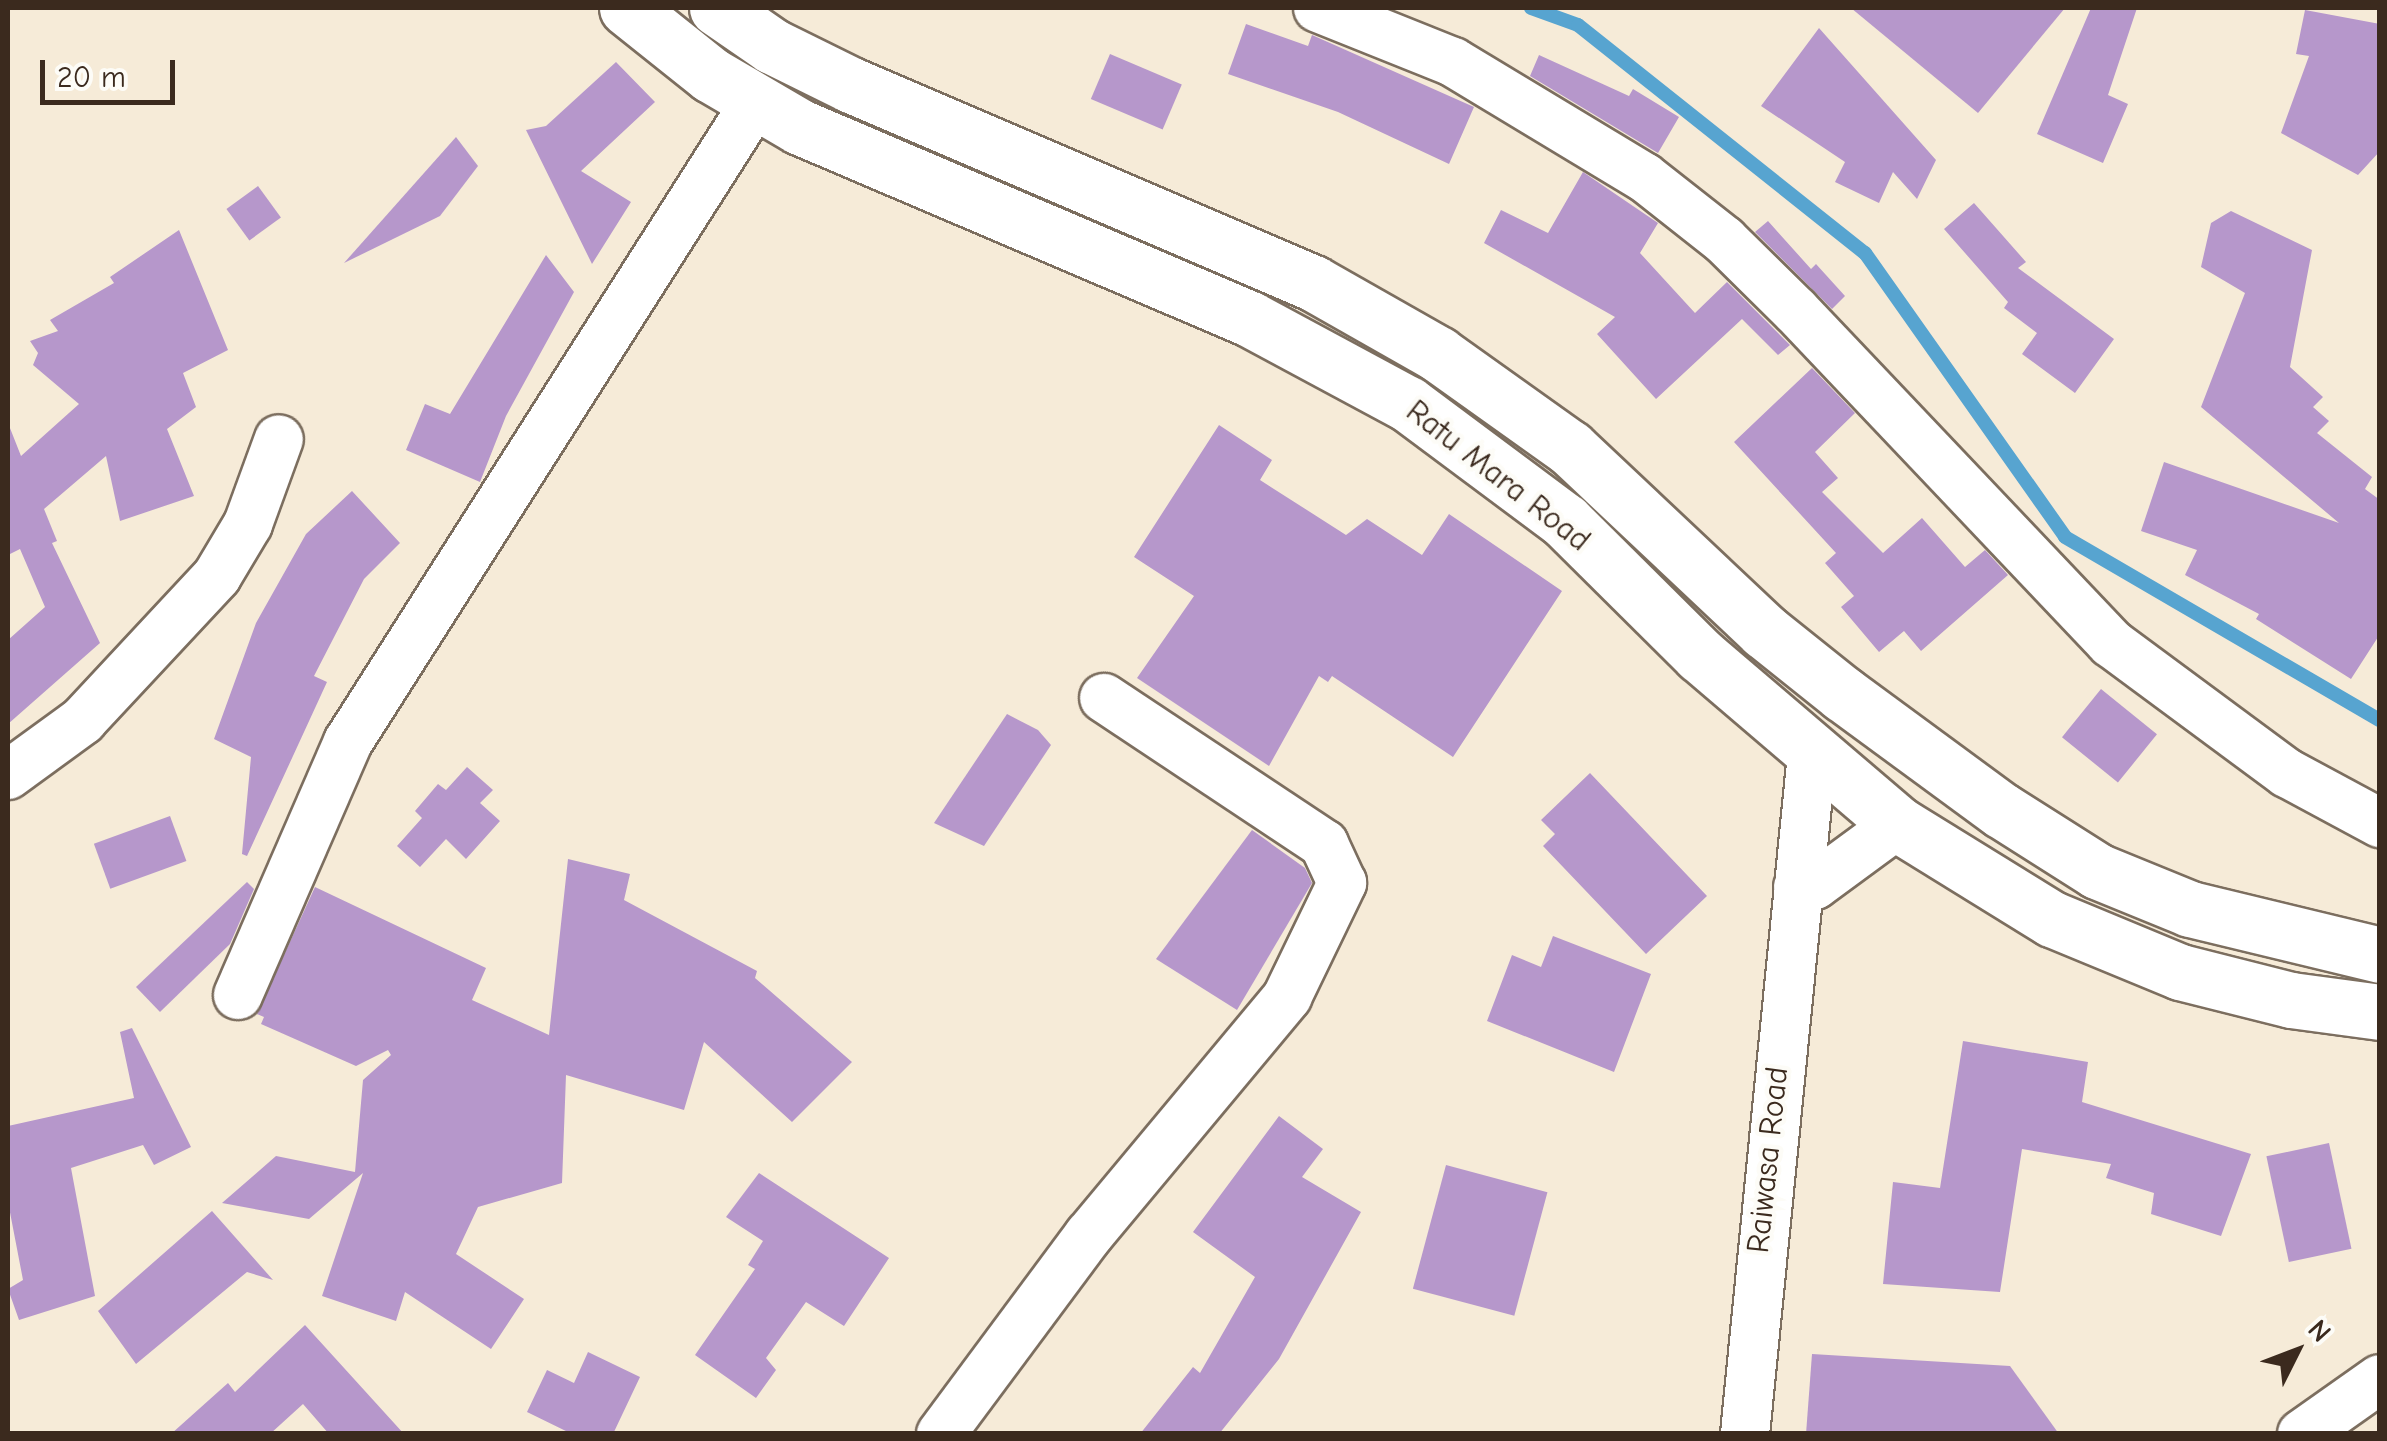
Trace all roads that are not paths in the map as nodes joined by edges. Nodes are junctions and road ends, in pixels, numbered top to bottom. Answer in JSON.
{"nodes":[{"id":1,"x":627,"y":8,"type":"edge"},
{"id":2,"x":716,"y":8,"type":"edge"},
{"id":3,"x":1318,"y":8,"type":"edge"},
{"id":4,"x":756,"y":101,"type":"junction"},
{"id":5,"x":280,"y":439,"type":"dead end"},
{"id":6,"x":1104,"y":698,"type":"dead end"},
{"id":7,"x":1812,"y":754,"type":"junction"},
{"id":8,"x":8,"y":775,"type":"edge"},
{"id":9,"x":2380,"y":823,"type":"edge"},
{"id":10,"x":1898,"y":824,"type":"junction"},
{"id":11,"x":1798,"y":886,"type":"junction"},
{"id":12,"x":2380,"y":955,"type":"edge"},
{"id":13,"x":238,"y":995,"type":"dead end"},
{"id":14,"x":2380,"y":1012,"type":"edge"},
{"id":15,"x":2380,"y":1379,"type":"edge"},
{"id":16,"x":941,"y":1434,"type":"edge"},
{"id":17,"x":1745,"y":1434,"type":"edge"},
{"id":18,"x":2302,"y":1434,"type":"edge"}],
"edges":[{"from":1,"to":4,"type":"highway","name":"Ratu Mara Road"},
{"from":2,"to":12,"type":"highway","name":"Ratu Mara Road"},
{"from":3,"to":9,"type":"street"},
{"from":4,"to":7,"type":"highway","name":"Ratu Mara Road"},
{"from":4,"to":13,"type":"street"},
{"from":5,"to":8,"type":"street"},
{"from":6,"to":16,"type":"street"},
{"from":7,"to":10,"type":"highway","name":"Ratu Mara Road"},
{"from":7,"to":11,"type":"street","name":"Raiwasa Road"},
{"from":10,"to":11,"type":"street"},
{"from":10,"to":14,"type":"highway","name":"Ratu Mara Road"},
{"from":11,"to":17,"type":"street","name":"Raiwasa Road"},
{"from":15,"to":18,"type":"street"}]}
